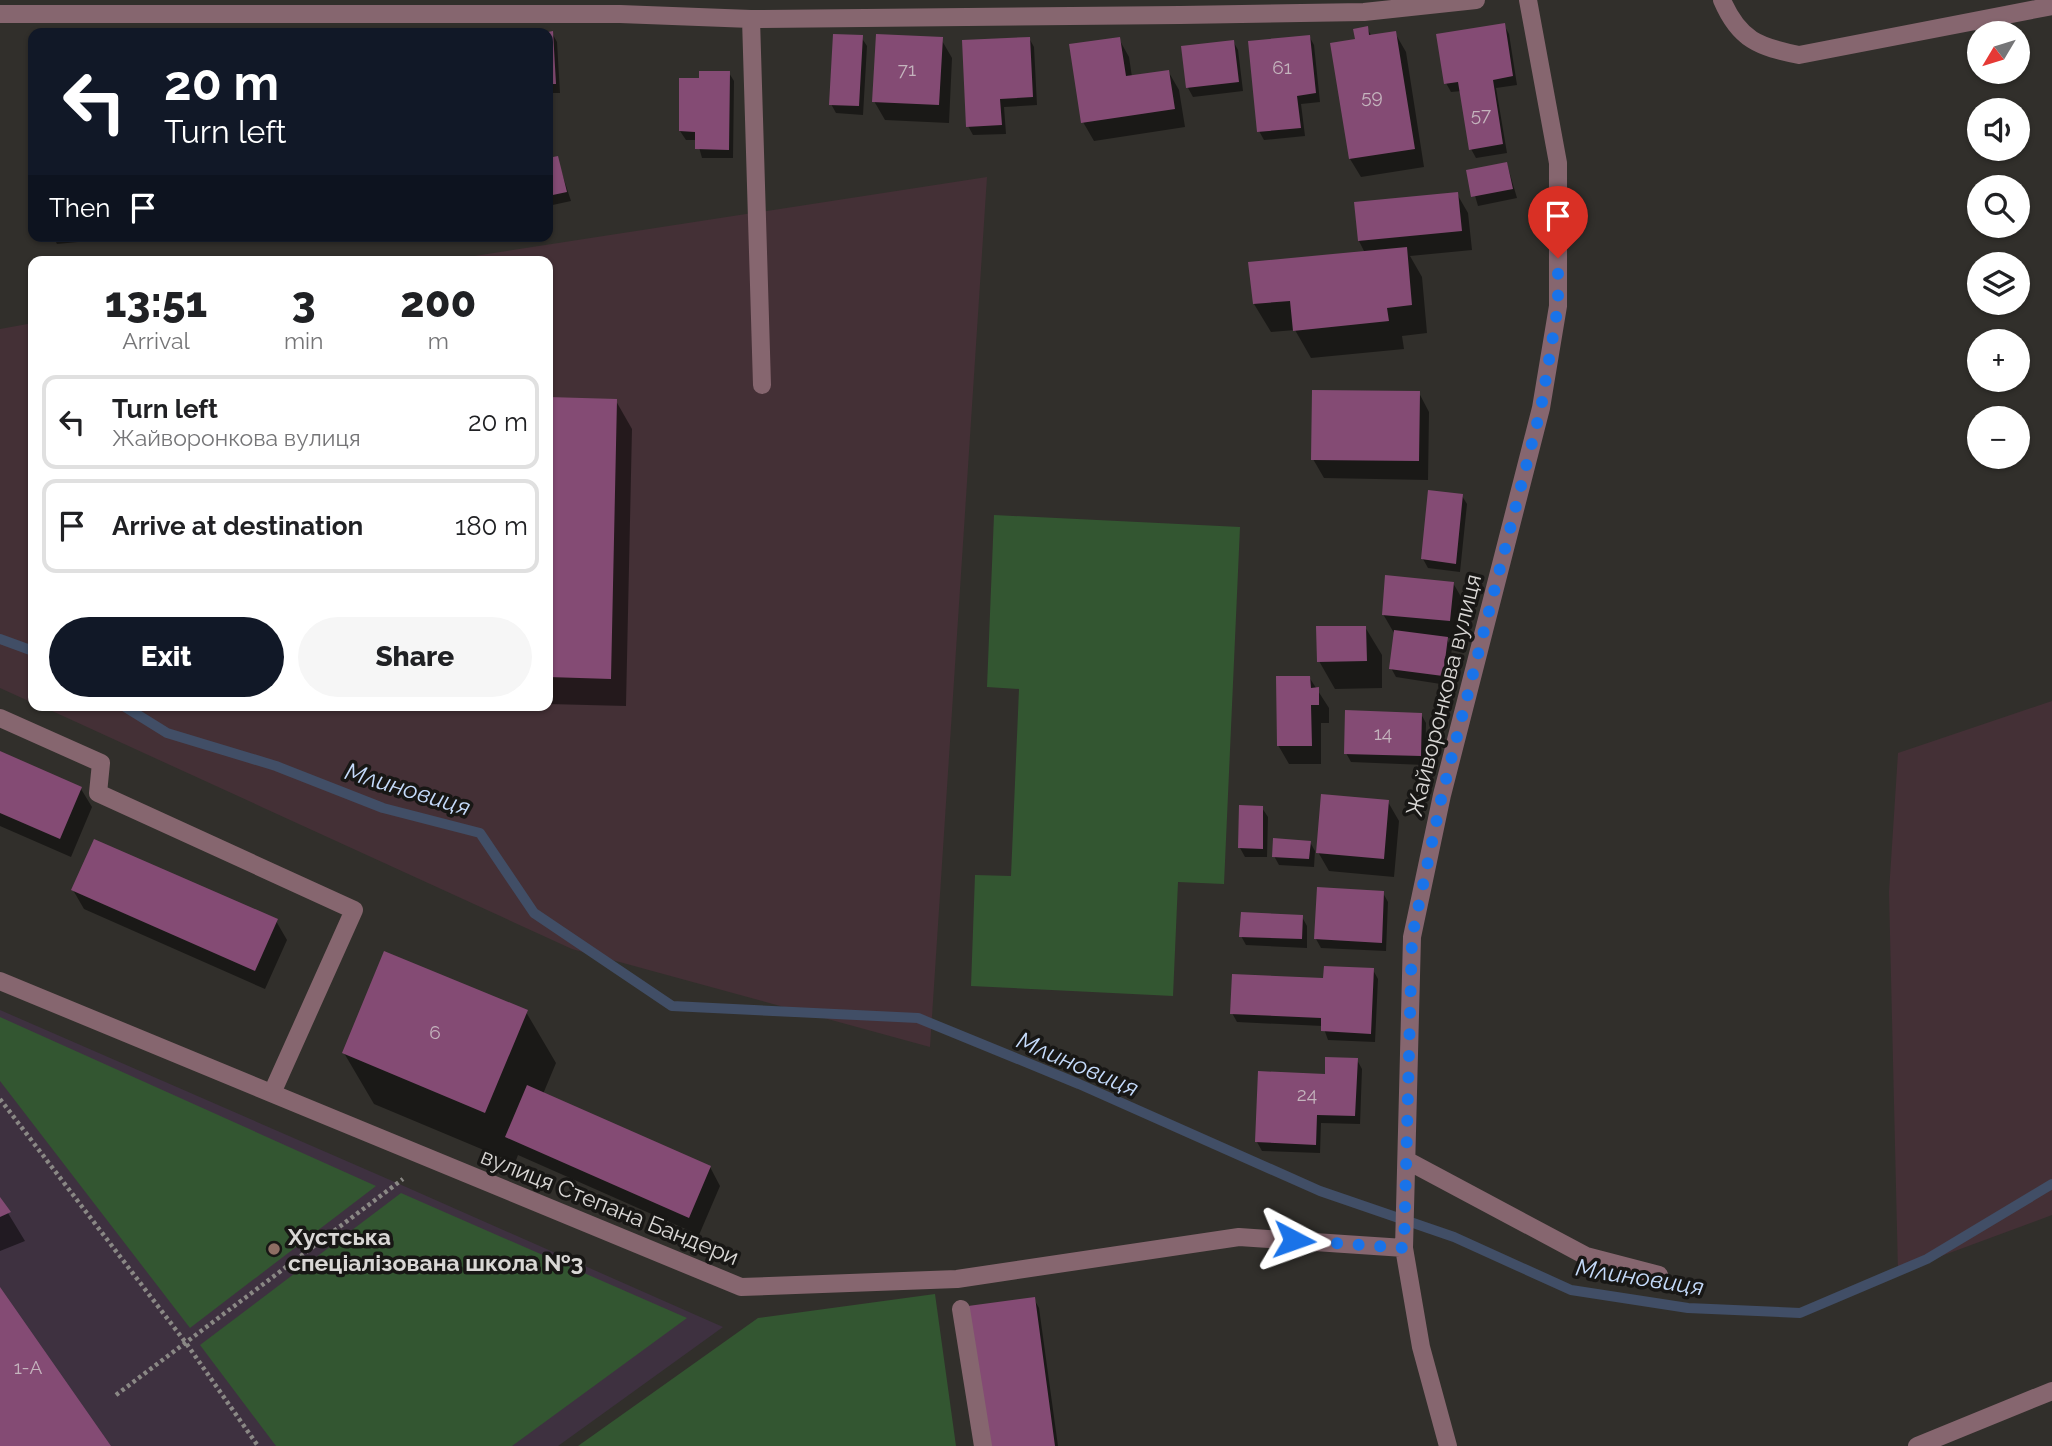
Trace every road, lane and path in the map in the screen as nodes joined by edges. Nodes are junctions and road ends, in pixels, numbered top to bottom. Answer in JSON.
{"nodes":[{"id":1,"x":1476,"y":0,"type":"edge"},
{"id":2,"x":1528,"y":0,"type":"edge"},
{"id":3,"x":1722,"y":0,"type":"edge"},
{"id":4,"x":2052,"y":6,"type":"edge"},
{"id":5,"x":0,"y":15,"type":"edge"},
{"id":6,"x":751,"y":19,"type":"junction"},
{"id":7,"x":762,"y":385,"type":"dead end"},
{"id":8,"x":0,"y":718,"type":"edge"},
{"id":9,"x":0,"y":981,"type":"edge"},
{"id":10,"x":272,"y":1093,"type":"junction"},
{"id":11,"x":0,"y":1099,"type":"edge"},
{"id":12,"x":433,"y":1160,"type":"junction"},
{"id":13,"x":1408,"y":1169,"type":"junction"},
{"id":14,"x":1404,"y":1248,"type":"junction"},
{"id":15,"x":1659,"y":1275,"type":"dead end"},
{"id":16,"x":961,"y":1309,"type":"dead end"},
{"id":17,"x":186,"y":1343,"type":"junction"},
{"id":18,"x":2052,"y":1391,"type":"edge"},
{"id":19,"x":116,"y":1395,"type":"dead end"},
{"id":20,"x":1920,"y":1445,"type":"edge"},
{"id":21,"x":258,"y":1446,"type":"edge"},
{"id":22,"x":982,"y":1446,"type":"edge"},
{"id":23,"x":1448,"y":1446,"type":"edge"}],
"edges":[{"from":1,"to":6,"type":"street"},
{"from":2,"to":13,"type":"street","name":"Жайворонкова вулиця"},
{"from":3,"to":4,"type":"street"},
{"from":5,"to":6,"type":"street"},
{"from":6,"to":7,"type":"street"},
{"from":8,"to":10,"type":"street"},
{"from":9,"to":10,"type":"street","name":"вулиця Степана Бандери"},
{"from":10,"to":12,"type":"street","name":"вулиця Степана Бандери"},
{"from":11,"to":17,"type":"path"},
{"from":12,"to":14,"type":"street","name":"вулиця Степана Бандери"},
{"from":12,"to":17,"type":"path"},
{"from":13,"to":14,"type":"street","name":"Жайворонкова вулиця"},
{"from":13,"to":15,"type":"street"},
{"from":14,"to":23,"type":"street","name":"Жайворонкова вулиця"},
{"from":16,"to":22,"type":"street"},
{"from":17,"to":19,"type":"path"},
{"from":17,"to":21,"type":"path"},
{"from":18,"to":20,"type":"street"}]}
